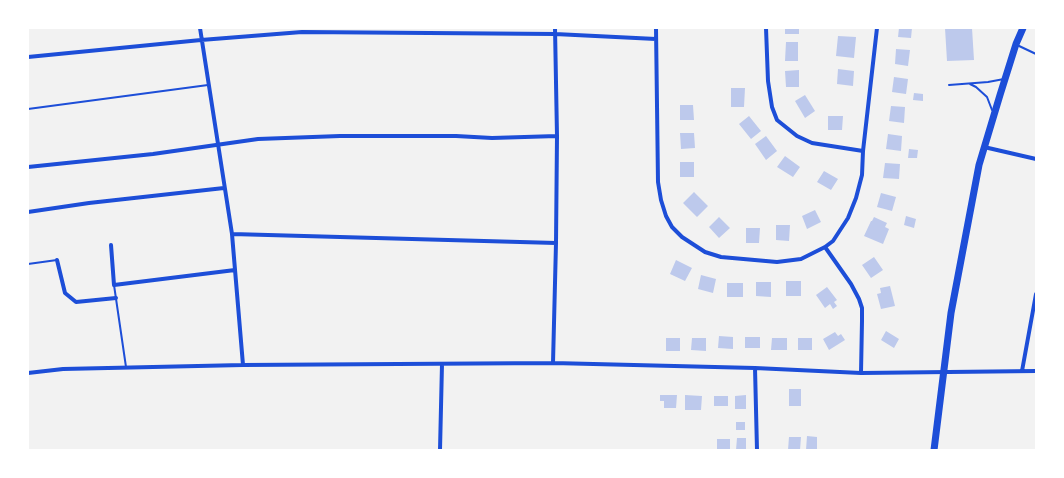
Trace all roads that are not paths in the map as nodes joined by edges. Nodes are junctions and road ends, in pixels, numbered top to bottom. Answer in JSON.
{"nodes":[{"id":1,"x":200,"y":28,"type":"edge"},
{"id":2,"x":555,"y":28,"type":"edge"},
{"id":3,"x":656,"y":28,"type":"edge"},
{"id":4,"x":766,"y":28,"type":"edge"},
{"id":5,"x":877,"y":28,"type":"edge"},
{"id":6,"x":1024,"y":28,"type":"edge"},
{"id":7,"x":555,"y":34,"type":"junction"},
{"id":8,"x":656,"y":39,"type":"junction"},
{"id":9,"x":201,"y":40,"type":"junction"},
{"id":10,"x":1016,"y":44,"type":"junction"},
{"id":11,"x":1036,"y":54,"type":"edge"},
{"id":12,"x":28,"y":57,"type":"edge"},
{"id":13,"x":1005,"y":78,"type":"junction"},
{"id":14,"x":969,"y":83,"type":"junction"},
{"id":15,"x":208,"y":85,"type":"junction"},
{"id":16,"x":949,"y":85,"type":"dead end"},
{"id":17,"x":28,"y":109,"type":"edge"},
{"id":18,"x":994,"y":114,"type":"junction"},
{"id":19,"x":557,"y":136,"type":"junction"},
{"id":20,"x":218,"y":145,"type":"junction"},
{"id":21,"x":984,"y":147,"type":"junction"},
{"id":22,"x":863,"y":151,"type":"junction"},
{"id":23,"x":1036,"y":160,"type":"edge"},
{"id":24,"x":28,"y":167,"type":"edge"},
{"id":25,"x":224,"y":188,"type":"junction"},
{"id":26,"x":28,"y":212,"type":"edge"},
{"id":27,"x":232,"y":234,"type":"junction"},
{"id":28,"x":556,"y":244,"type":"junction"},
{"id":29,"x":111,"y":245,"type":"dead end"},
{"id":30,"x":825,"y":247,"type":"junction"},
{"id":31,"x":57,"y":260,"type":"joint"},
{"id":32,"x":28,"y":264,"type":"edge"},
{"id":33,"x":235,"y":270,"type":"junction"},
{"id":34,"x":114,"y":285,"type":"junction"},
{"id":35,"x":1036,"y":294,"type":"edge"},
{"id":36,"x":116,"y":298,"type":"junction"},
{"id":37,"x":553,"y":363,"type":"junction"},
{"id":38,"x":442,"y":364,"type":"junction"},
{"id":39,"x":243,"y":365,"type":"junction"},
{"id":40,"x":126,"y":368,"type":"junction"},
{"id":41,"x":755,"y":368,"type":"junction"},
{"id":42,"x":1022,"y":371,"type":"junction"},
{"id":43,"x":1036,"y":371,"type":"edge"},
{"id":44,"x":944,"y":372,"type":"junction"},
{"id":45,"x":28,"y":373,"type":"edge"},
{"id":46,"x":861,"y":373,"type":"junction"},
{"id":47,"x":440,"y":450,"type":"edge"},
{"id":48,"x":758,"y":450,"type":"edge"},
{"id":49,"x":934,"y":450,"type":"edge"}],
"edges":[{"from":1,"to":9,"type":"street"},
{"from":2,"to":7,"type":"street"},
{"from":3,"to":8,"type":"street"},
{"from":4,"to":22,"type":"street"},
{"from":5,"to":22,"type":"street"},
{"from":6,"to":10,"type":"main road"},
{"from":7,"to":8,"type":"street"},
{"from":7,"to":9,"type":"street"},
{"from":7,"to":19,"type":"street"},
{"from":8,"to":30,"type":"street"},
{"from":9,"to":12,"type":"street"},
{"from":9,"to":15,"type":"street"},
{"from":10,"to":11,"type":"lane"},
{"from":10,"to":13,"type":"main road"},
{"from":13,"to":14,"type":"lane"},
{"from":13,"to":18,"type":"main road"},
{"from":14,"to":16,"type":"lane"},
{"from":14,"to":18,"type":"lane"},
{"from":15,"to":17,"type":"lane"},
{"from":15,"to":20,"type":"street"},
{"from":18,"to":21,"type":"main road"},
{"from":19,"to":20,"type":"street"},
{"from":19,"to":28,"type":"street"},
{"from":20,"to":24,"type":"street"},
{"from":20,"to":25,"type":"street"},
{"from":21,"to":23,"type":"street"},
{"from":21,"to":44,"type":"main road"},
{"from":22,"to":30,"type":"street"},
{"from":25,"to":26,"type":"street"},
{"from":25,"to":27,"type":"street"},
{"from":27,"to":28,"type":"street"},
{"from":27,"to":33,"type":"street"},
{"from":28,"to":37,"type":"street"},
{"from":29,"to":34,"type":"street"},
{"from":30,"to":46,"type":"street"},
{"from":31,"to":32,"type":"lane"},
{"from":31,"to":36,"type":"street"},
{"from":33,"to":34,"type":"street"},
{"from":33,"to":39,"type":"street"},
{"from":34,"to":36,"type":"lane"},
{"from":35,"to":42,"type":"street"},
{"from":36,"to":40,"type":"lane"},
{"from":37,"to":38,"type":"street"},
{"from":37,"to":41,"type":"street"},
{"from":38,"to":39,"type":"street"},
{"from":38,"to":47,"type":"street"},
{"from":39,"to":40,"type":"street"},
{"from":40,"to":45,"type":"street"},
{"from":41,"to":46,"type":"street"},
{"from":41,"to":48,"type":"street"},
{"from":42,"to":43,"type":"street"},
{"from":42,"to":44,"type":"street"},
{"from":44,"to":46,"type":"street"},
{"from":44,"to":49,"type":"main road"}]}
